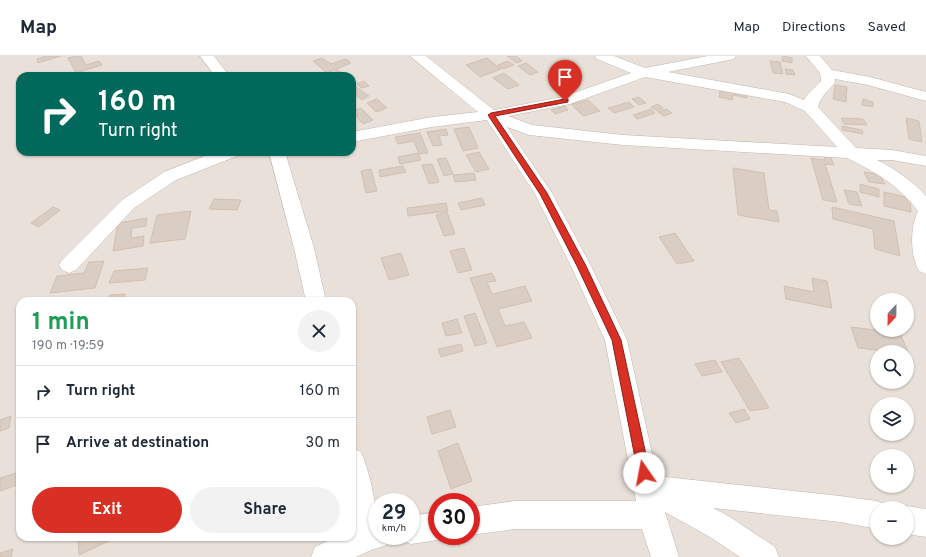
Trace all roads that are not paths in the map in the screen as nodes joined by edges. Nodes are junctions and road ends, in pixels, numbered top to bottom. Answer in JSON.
{"nodes":[{"id":1,"x":207,"y":56,"type":"edge"},
{"id":2,"x":417,"y":56,"type":"edge"},
{"id":3,"x":602,"y":56,"type":"edge"},
{"id":4,"x":729,"y":56,"type":"edge"},
{"id":5,"x":812,"y":56,"type":"edge"},
{"id":6,"x":219,"y":72,"type":"edge"},
{"id":7,"x":644,"y":73,"type":"junction"},
{"id":8,"x":827,"y":73,"type":"junction"},
{"id":9,"x":926,"y":97,"type":"edge"},
{"id":10,"x":810,"y":108,"type":"junction"},
{"id":11,"x":491,"y":115,"type":"junction"},
{"id":12,"x":356,"y":136,"type":"edge"},
{"id":13,"x":853,"y":154,"type":"junction"},
{"id":14,"x":221,"y":156,"type":"edge"},
{"id":15,"x":278,"y":156,"type":"edge"},
{"id":16,"x":924,"y":165,"type":"edge"},
{"id":17,"x":926,"y":209,"type":"edge"},
{"id":18,"x":926,"y":213,"type":"edge"},
{"id":19,"x":924,"y":236,"type":"edge"},
{"id":20,"x":69,"y":266,"type":"dead end"},
{"id":21,"x":926,"y":266,"type":"edge"},
{"id":22,"x":315,"y":297,"type":"edge"},
{"id":23,"x":356,"y":474,"type":"edge"},
{"id":24,"x":647,"y":488,"type":"junction"},
{"id":25,"x":870,"y":514,"type":"edge"},
{"id":26,"x":652,"y":515,"type":"junction"},
{"id":27,"x":368,"y":517,"type":"edge"},
{"id":28,"x":480,"y":520,"type":"edge"},
{"id":29,"x":914,"y":521,"type":"edge"},
{"id":30,"x":926,"y":523,"type":"edge"},
{"id":31,"x":368,"y":537,"type":"edge"},
{"id":32,"x":325,"y":557,"type":"edge"},
{"id":33,"x":665,"y":557,"type":"edge"},
{"id":34,"x":765,"y":557,"type":"edge"}],
"edges":[{"from":1,"to":6,"type":"street"},
{"from":2,"to":11,"type":"street"},
{"from":3,"to":7,"type":"street"},
{"from":4,"to":7,"type":"street"},
{"from":5,"to":8,"type":"street"},
{"from":7,"to":10,"type":"street"},
{"from":7,"to":11,"type":"street"},
{"from":8,"to":9,"type":"street"},
{"from":8,"to":10,"type":"street"},
{"from":10,"to":13,"type":"street"},
{"from":11,"to":12,"type":"street"},
{"from":11,"to":13,"type":"street"},
{"from":11,"to":24,"type":"street"},
{"from":13,"to":16,"type":"street"},
{"from":13,"to":17,"type":"street"},
{"from":14,"to":20,"type":"street"},
{"from":15,"to":22,"type":"street"},
{"from":18,"to":19,"type":"street"},
{"from":19,"to":21,"type":"street"},
{"from":23,"to":27,"type":"street"},
{"from":24,"to":25,"type":"street"},
{"from":24,"to":26,"type":"street"},
{"from":24,"to":34,"type":"street"},
{"from":26,"to":28,"type":"street"},
{"from":26,"to":33,"type":"street"},
{"from":29,"to":30,"type":"street"},
{"from":31,"to":32,"type":"street"}]}
